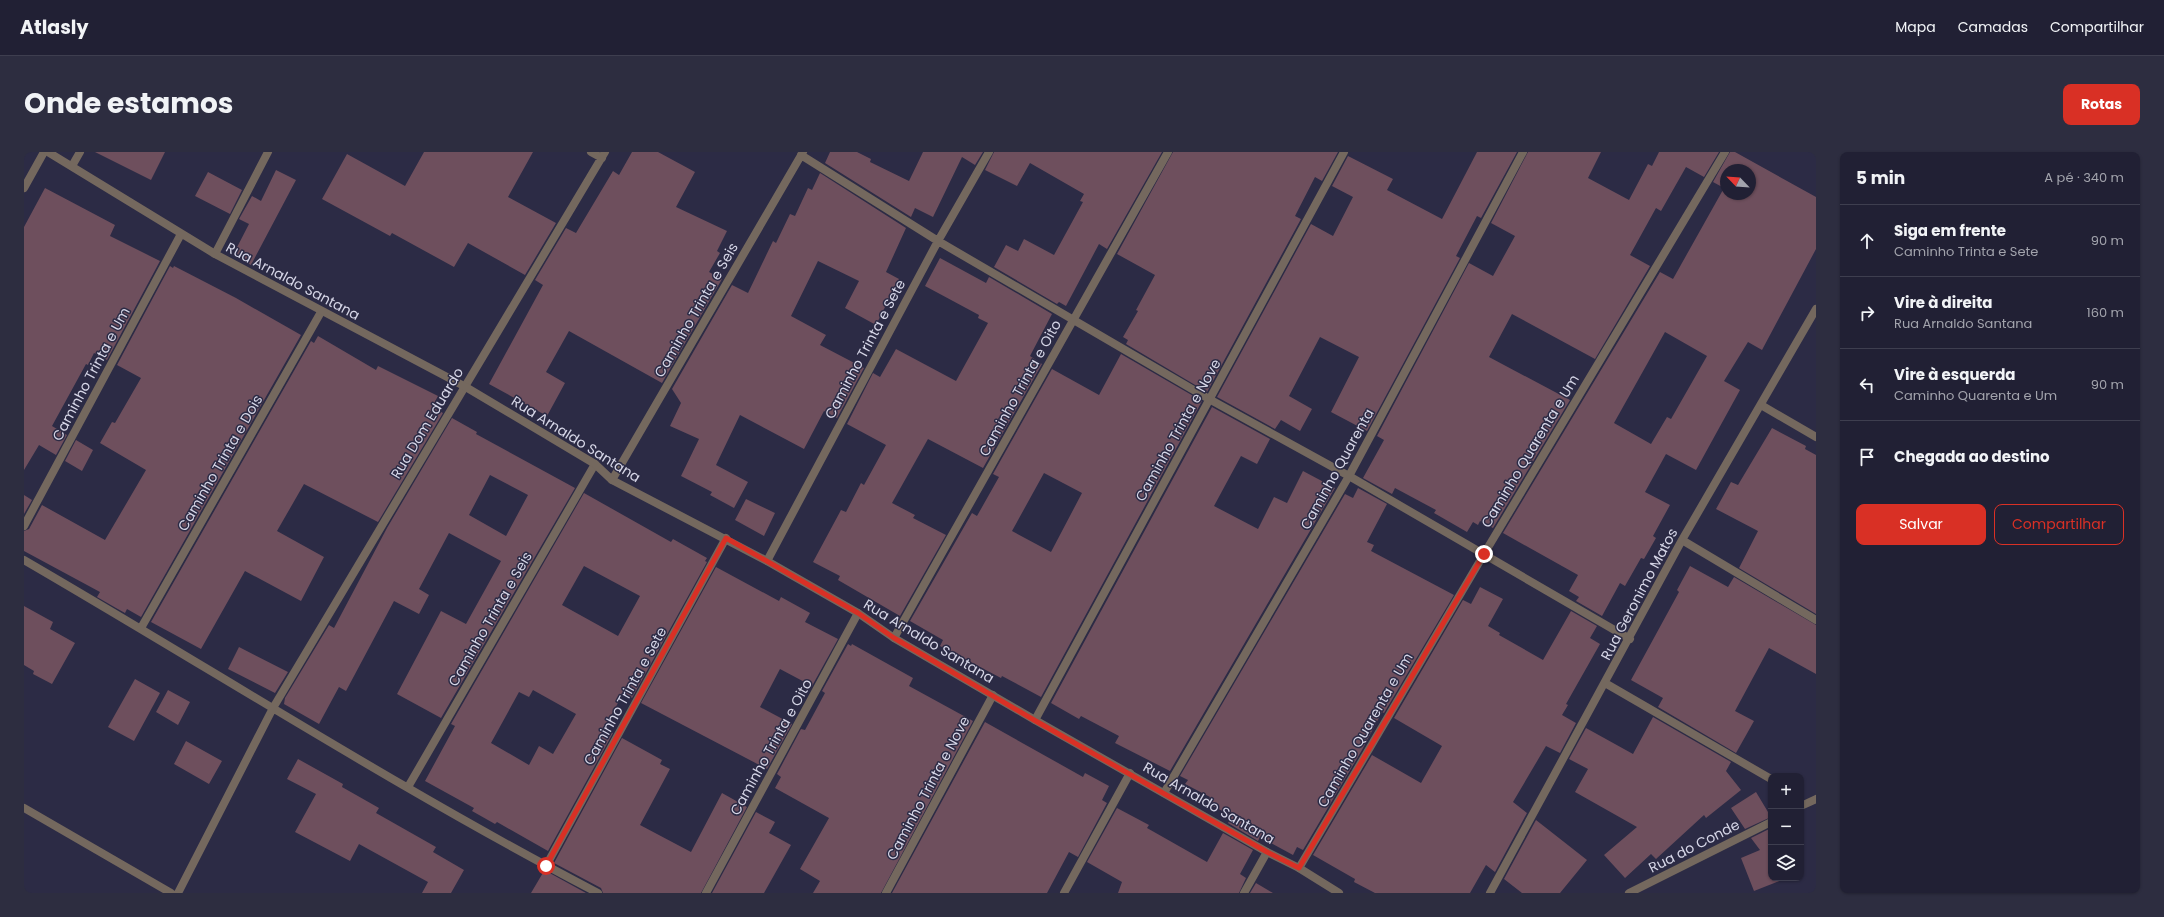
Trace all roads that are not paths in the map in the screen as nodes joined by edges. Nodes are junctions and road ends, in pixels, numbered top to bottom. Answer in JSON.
{"nodes":[{"id":1,"x":44,"y":152,"type":"edge"},
{"id":2,"x":48,"y":152,"type":"edge"},
{"id":3,"x":80,"y":152,"type":"edge"},
{"id":4,"x":268,"y":152,"type":"edge"},
{"id":5,"x":591,"y":152,"type":"edge"},
{"id":6,"x":989,"y":152,"type":"edge"},
{"id":7,"x":1168,"y":152,"type":"edge"},
{"id":8,"x":1344,"y":152,"type":"edge"},
{"id":9,"x":1523,"y":152,"type":"edge"},
{"id":10,"x":1725,"y":152,"type":"edge"},
{"id":11,"x":802,"y":153,"type":"edge"},
{"id":12,"x":604,"y":155,"type":"edge"},
{"id":13,"x":72,"y":166,"type":"junction"},
{"id":14,"x":24,"y":188,"type":"edge"},
{"id":15,"x":181,"y":234,"type":"junction"},
{"id":16,"x":938,"y":241,"type":"junction"},
{"id":17,"x":215,"y":254,"type":"junction"},
{"id":18,"x":1816,"y":309,"type":"edge"},
{"id":19,"x":321,"y":312,"type":"junction"},
{"id":20,"x":1073,"y":319,"type":"junction"},
{"id":21,"x":464,"y":386,"type":"junction"},
{"id":22,"x":1209,"y":399,"type":"junction"},
{"id":23,"x":1761,"y":405,"type":"junction"},
{"id":24,"x":1816,"y":437,"type":"edge"},
{"id":25,"x":595,"y":464,"type":"junction"},
{"id":26,"x":1349,"y":476,"type":"junction"},
{"id":27,"x":612,"y":480,"type":"junction"},
{"id":28,"x":24,"y":526,"type":"edge"},
{"id":29,"x":726,"y":538,"type":"junction"},
{"id":30,"x":1682,"y":540,"type":"junction"},
{"id":31,"x":1484,"y":554,"type":"junction"},
{"id":32,"x":24,"y":560,"type":"edge"},
{"id":33,"x":767,"y":561,"type":"junction"},
{"id":34,"x":858,"y":613,"type":"junction"},
{"id":35,"x":1816,"y":620,"type":"edge"},
{"id":36,"x":141,"y":628,"type":"junction"},
{"id":37,"x":894,"y":638,"type":"junction"},
{"id":38,"x":1630,"y":639,"type":"junction"},
{"id":39,"x":1605,"y":684,"type":"junction"},
{"id":40,"x":993,"y":694,"type":"junction"},
{"id":41,"x":272,"y":708,"type":"junction"},
{"id":42,"x":1034,"y":720,"type":"junction"},
{"id":43,"x":1130,"y":773,"type":"junction"},
{"id":44,"x":1768,"y":777,"type":"edge"},
{"id":45,"x":408,"y":786,"type":"junction"},
{"id":46,"x":1164,"y":793,"type":"junction"},
{"id":47,"x":1813,"y":800,"type":"edge"},
{"id":48,"x":1804,"y":804,"type":"edge"},
{"id":49,"x":24,"y":808,"type":"edge"},
{"id":50,"x":1768,"y":824,"type":"edge"},
{"id":51,"x":1267,"y":852,"type":"junction"},
{"id":52,"x":546,"y":866,"type":"junction"},
{"id":53,"x":1299,"y":868,"type":"junction"},
{"id":54,"x":172,"y":893,"type":"edge"},
{"id":55,"x":178,"y":893,"type":"edge"},
{"id":56,"x":598,"y":893,"type":"edge"},
{"id":57,"x":706,"y":893,"type":"edge"},
{"id":58,"x":886,"y":893,"type":"edge"},
{"id":59,"x":1064,"y":893,"type":"edge"},
{"id":60,"x":1244,"y":893,"type":"edge"},
{"id":61,"x":1339,"y":893,"type":"edge"},
{"id":62,"x":1490,"y":893,"type":"edge"},
{"id":63,"x":1629,"y":893,"type":"edge"}],
"edges":[{"from":1,"to":14,"type":"street"},
{"from":2,"to":13,"type":"street","name":"Rua Arnaldo Santana"},
{"from":3,"to":13,"type":"street"},
{"from":4,"to":17,"type":"street"},
{"from":5,"to":12,"type":"street"},
{"from":6,"to":16,"type":"street","name":"Caminho Trinta e Sete"},
{"from":7,"to":20,"type":"street","name":"Caminho Trinta e Oito"},
{"from":8,"to":22,"type":"street","name":"Caminho Trinta e Nove"},
{"from":9,"to":26,"type":"street","name":"Caminho Quarenta"},
{"from":10,"to":31,"type":"street","name":"Caminho Quarenta e Um"},
{"from":11,"to":16,"type":"street"},
{"from":11,"to":27,"type":"street","name":"Caminho Trinta e Seis"},
{"from":12,"to":21,"type":"street","name":"Rua Dom Eduardo"},
{"from":13,"to":15,"type":"street","name":"Rua Arnaldo Santana"},
{"from":15,"to":17,"type":"street","name":"Rua Arnaldo Santana"},
{"from":15,"to":28,"type":"street","name":"Caminho Trinta e Um"},
{"from":16,"to":20,"type":"street"},
{"from":16,"to":33,"type":"street","name":"Caminho Trinta e Sete"},
{"from":17,"to":19,"type":"street","name":"Rua Arnaldo Santana"},
{"from":18,"to":23,"type":"street","name":"Rua Geronimo Matos"},
{"from":19,"to":21,"type":"street","name":"Rua Arnaldo Santana"},
{"from":19,"to":36,"type":"street","name":"Caminho Trinta e Dois"},
{"from":20,"to":22,"type":"street"},
{"from":20,"to":37,"type":"street","name":"Caminho Trinta e Oito"},
{"from":21,"to":25,"type":"street","name":"Rua Arnaldo Santana"},
{"from":21,"to":41,"type":"street","name":"Rua Dom Eduardo"},
{"from":22,"to":26,"type":"street"},
{"from":22,"to":42,"type":"street","name":"Caminho Trinta e Nove"},
{"from":23,"to":24,"type":"street"},
{"from":23,"to":30,"type":"street","name":"Rua Geronimo Matos"},
{"from":25,"to":27,"type":"street","name":"Rua Arnaldo Santana"},
{"from":25,"to":45,"type":"street","name":"Caminho Trinta e Seis"},
{"from":26,"to":31,"type":"street"},
{"from":26,"to":46,"type":"street","name":"Caminho Quarenta"},
{"from":27,"to":29,"type":"street","name":"Rua Arnaldo Santana"},
{"from":29,"to":33,"type":"street","name":"Rua Arnaldo Santana"},
{"from":29,"to":52,"type":"street","name":"Caminho Trinta e Sete"},
{"from":30,"to":35,"type":"street"},
{"from":30,"to":38,"type":"street","name":"Rua Geronimo Matos"},
{"from":31,"to":38,"type":"street"},
{"from":31,"to":53,"type":"street","name":"Caminho Quarenta e Um"},
{"from":32,"to":36,"type":"street"},
{"from":33,"to":34,"type":"street","name":"Rua Arnaldo Santana"},
{"from":34,"to":37,"type":"street","name":"Rua Arnaldo Santana"},
{"from":34,"to":57,"type":"street","name":"Caminho Trinta e Oito"},
{"from":36,"to":41,"type":"street"},
{"from":37,"to":40,"type":"street","name":"Rua Arnaldo Santana"},
{"from":38,"to":39,"type":"street","name":"Rua Geronimo Matos"},
{"from":39,"to":44,"type":"street"},
{"from":39,"to":62,"type":"street","name":"Rua Geronimo Matos"},
{"from":40,"to":42,"type":"street","name":"Rua Arnaldo Santana"},
{"from":40,"to":58,"type":"street","name":"Caminho Trinta e Nove"},
{"from":41,"to":45,"type":"street"},
{"from":41,"to":55,"type":"street","name":"Rua Dom Eduardo"},
{"from":42,"to":43,"type":"street","name":"Rua Arnaldo Santana"},
{"from":43,"to":46,"type":"street","name":"Rua Arnaldo Santana"},
{"from":43,"to":59,"type":"street"},
{"from":45,"to":52,"type":"street"},
{"from":46,"to":51,"type":"street","name":"Rua Arnaldo Santana"},
{"from":47,"to":48,"type":"street"},
{"from":49,"to":54,"type":"street"},
{"from":50,"to":63,"type":"street","name":"Rua do Conde"},
{"from":51,"to":53,"type":"street","name":"Rua Arnaldo Santana"},
{"from":51,"to":60,"type":"street"},
{"from":52,"to":56,"type":"street"},
{"from":53,"to":61,"type":"street","name":"Rua Arnaldo Santana"}]}
